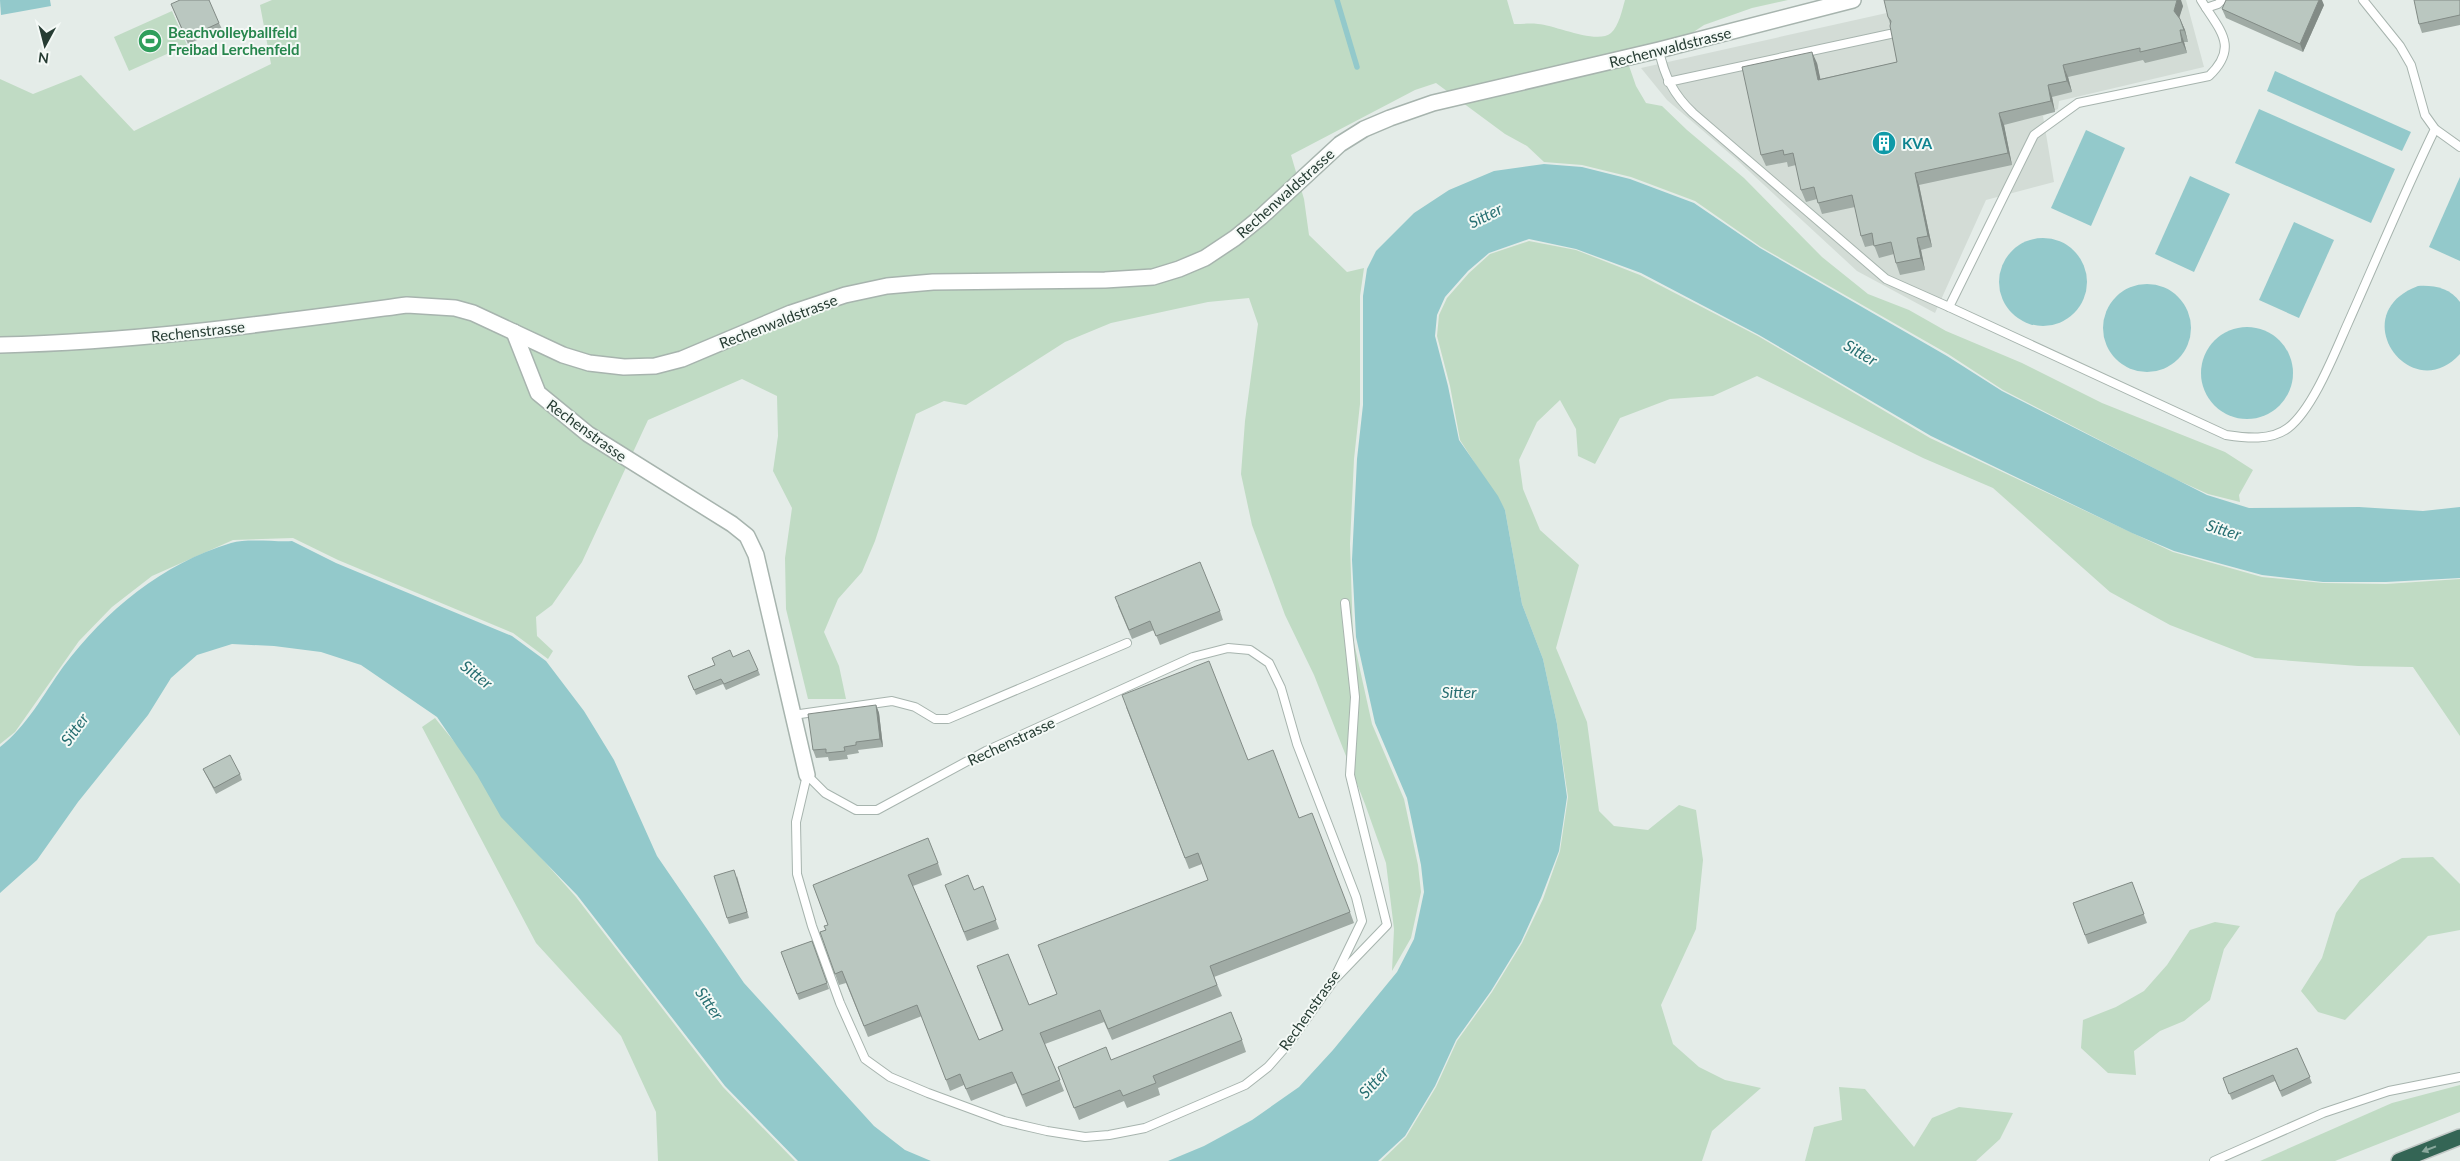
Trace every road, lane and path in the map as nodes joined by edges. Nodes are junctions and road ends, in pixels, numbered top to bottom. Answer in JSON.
{"nodes":[{"id":1,"x":1853,"y":0,"type":"edge"},
{"id":2,"x":2201,"y":0,"type":"edge"},
{"id":3,"x":2222,"y":0,"type":"edge"},
{"id":4,"x":2363,"y":0,"type":"edge"},
{"id":5,"x":2206,"y":8,"type":"junction"},
{"id":6,"x":1890,"y":34,"type":"edge"},
{"id":7,"x":1659,"y":50,"type":"junction"},
{"id":8,"x":1668,"y":82,"type":"junction"},
{"id":9,"x":2435,"y":129,"type":"junction"},
{"id":10,"x":2460,"y":147,"type":"edge"},
{"id":11,"x":1948,"y":307,"type":"junction"},
{"id":12,"x":514,"y":332,"type":"junction"},
{"id":13,"x":0,"y":345,"type":"edge"},
{"id":14,"x":1345,"y":603,"type":"dead end"},
{"id":15,"x":1127,"y":643,"type":"edge"},
{"id":16,"x":793,"y":715,"type":"junction"},
{"id":17,"x":807,"y":774,"type":"junction"},
{"id":18,"x":1332,"y":983,"type":"junction"},
{"id":19,"x":2460,"y":1077,"type":"edge"},
{"id":20,"x":2460,"y":1137,"type":"edge"},
{"id":21,"x":2214,"y":1161,"type":"edge"},
{"id":22,"x":2399,"y":1161,"type":"edge"}],
"edges":[{"from":1,"to":7,"type":"street","name":"Rechenwaldstrasse"},
{"from":2,"to":5,"type":"lane"},
{"from":3,"to":5,"type":"lane"},
{"from":4,"to":9,"type":"lane"},
{"from":5,"to":11,"type":"lane"},
{"from":6,"to":8,"type":"lane"},
{"from":7,"to":8,"type":"lane"},
{"from":7,"to":12,"type":"street","name":"Rechenwaldstrasse"},
{"from":8,"to":11,"type":"lane"},
{"from":9,"to":10,"type":"lane"},
{"from":9,"to":11,"type":"lane"},
{"from":12,"to":13,"type":"street","name":"Rechenstrasse"},
{"from":12,"to":16,"type":"street","name":"Rechenstrasse"},
{"from":14,"to":18,"type":"lane"},
{"from":15,"to":16,"type":"lane"},
{"from":16,"to":17,"type":"street","name":"Rechenstrasse"},
{"from":17,"to":18,"type":"lane","name":"Rechenstrasse"},
{"from":17,"to":18,"type":"lane","name":"Rechenstrasse"},
{"from":19,"to":21,"type":"lane"},
{"from":20,"to":22,"type":"highway","one_way":true}]}
